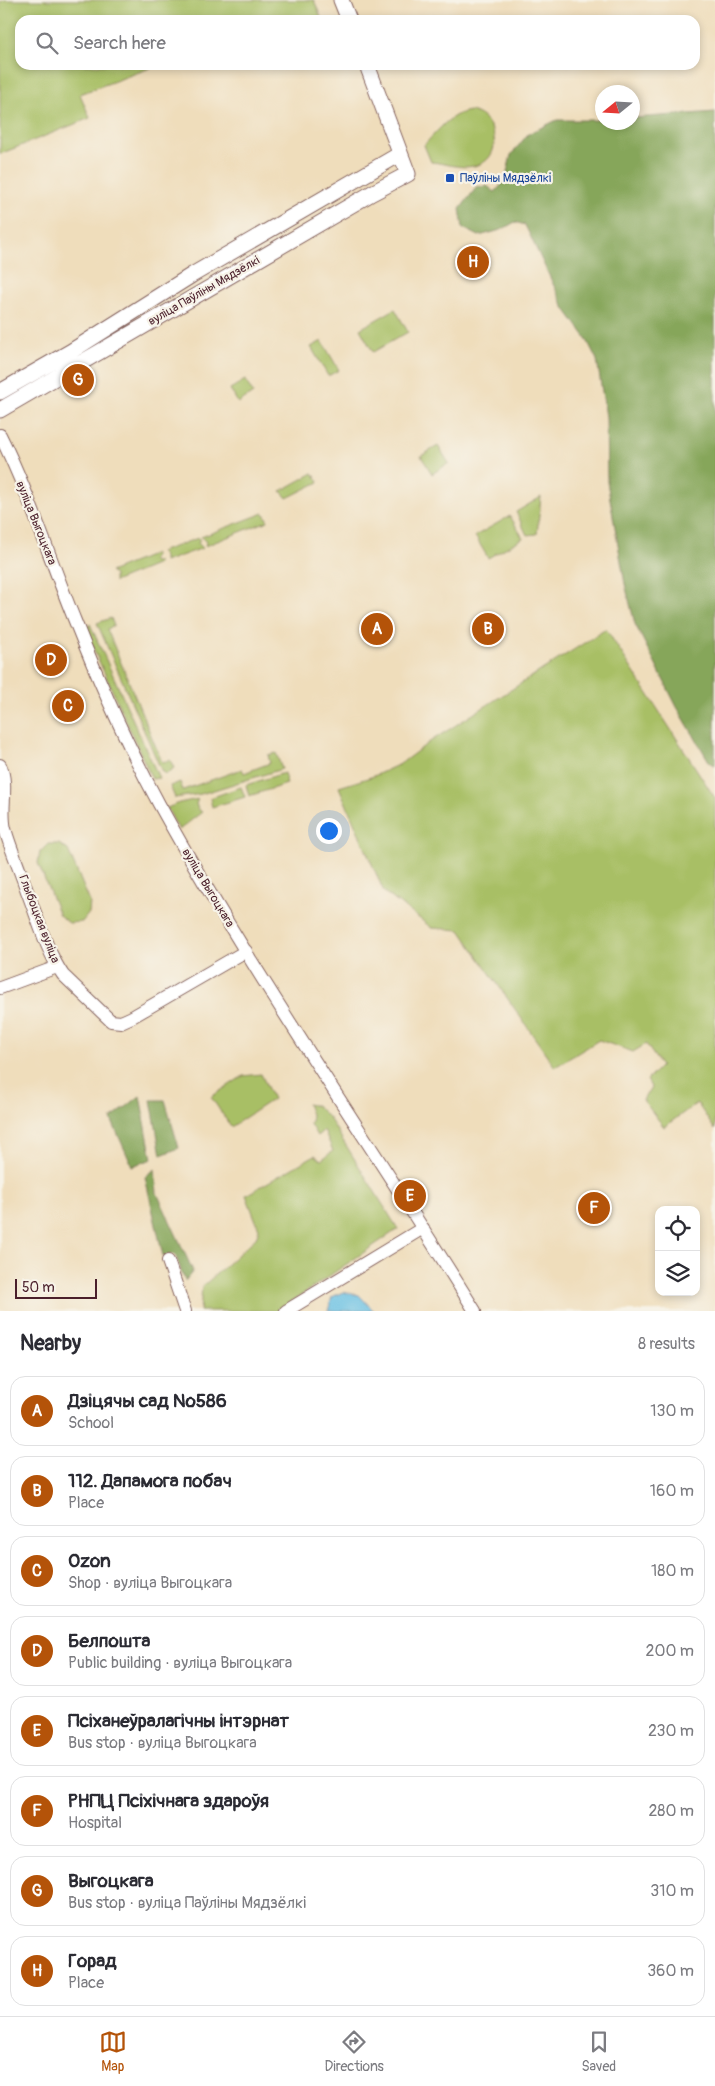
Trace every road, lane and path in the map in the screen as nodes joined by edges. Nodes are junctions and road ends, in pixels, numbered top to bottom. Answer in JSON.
{"nodes":[{"id":1,"x":342,"y":0,"type":"edge"},
{"id":2,"x":348,"y":15,"type":"edge"},
{"id":3,"x":369,"y":70,"type":"edge"},
{"id":4,"x":400,"y":154,"type":"junction"},
{"id":5,"x":0,"y":392,"type":"edge"},
{"id":6,"x":0,"y":410,"type":"edge"},
{"id":7,"x":0,"y":435,"type":"edge"},
{"id":8,"x":0,"y":765,"type":"edge"},
{"id":9,"x":246,"y":951,"type":"junction"},
{"id":10,"x":57,"y":967,"type":"junction"},
{"id":11,"x":0,"y":988,"type":"edge"},
{"id":12,"x":423,"y":1228,"type":"junction"},
{"id":13,"x":168,"y":1261,"type":"dead end"},
{"id":14,"x":185,"y":1311,"type":"edge"},
{"id":15,"x":286,"y":1311,"type":"edge"},
{"id":16,"x":475,"y":1311,"type":"edge"}],
"edges":[{"from":1,"to":2,"type":"street"},
{"from":3,"to":4,"type":"street"},
{"from":4,"to":5,"type":"street","name":"вуліца Паўліны Мядзёлкі"},
{"from":4,"to":6,"type":"street","name":"вуліца Паўліны Мядзёлкі"},
{"from":7,"to":9,"type":"street","name":"вуліца Выгоцкага"},
{"from":8,"to":10,"type":"street","name":"Глыбоцкая вуліца"},
{"from":9,"to":10,"type":"street","name":"Глыбоцкая вуліца"},
{"from":9,"to":12,"type":"street","name":"вуліца Выгоцкага"},
{"from":10,"to":11,"type":"street"},
{"from":12,"to":15,"type":"street"},
{"from":12,"to":16,"type":"street","name":"вуліца Выгоцкага"},
{"from":13,"to":14,"type":"street"}]}
